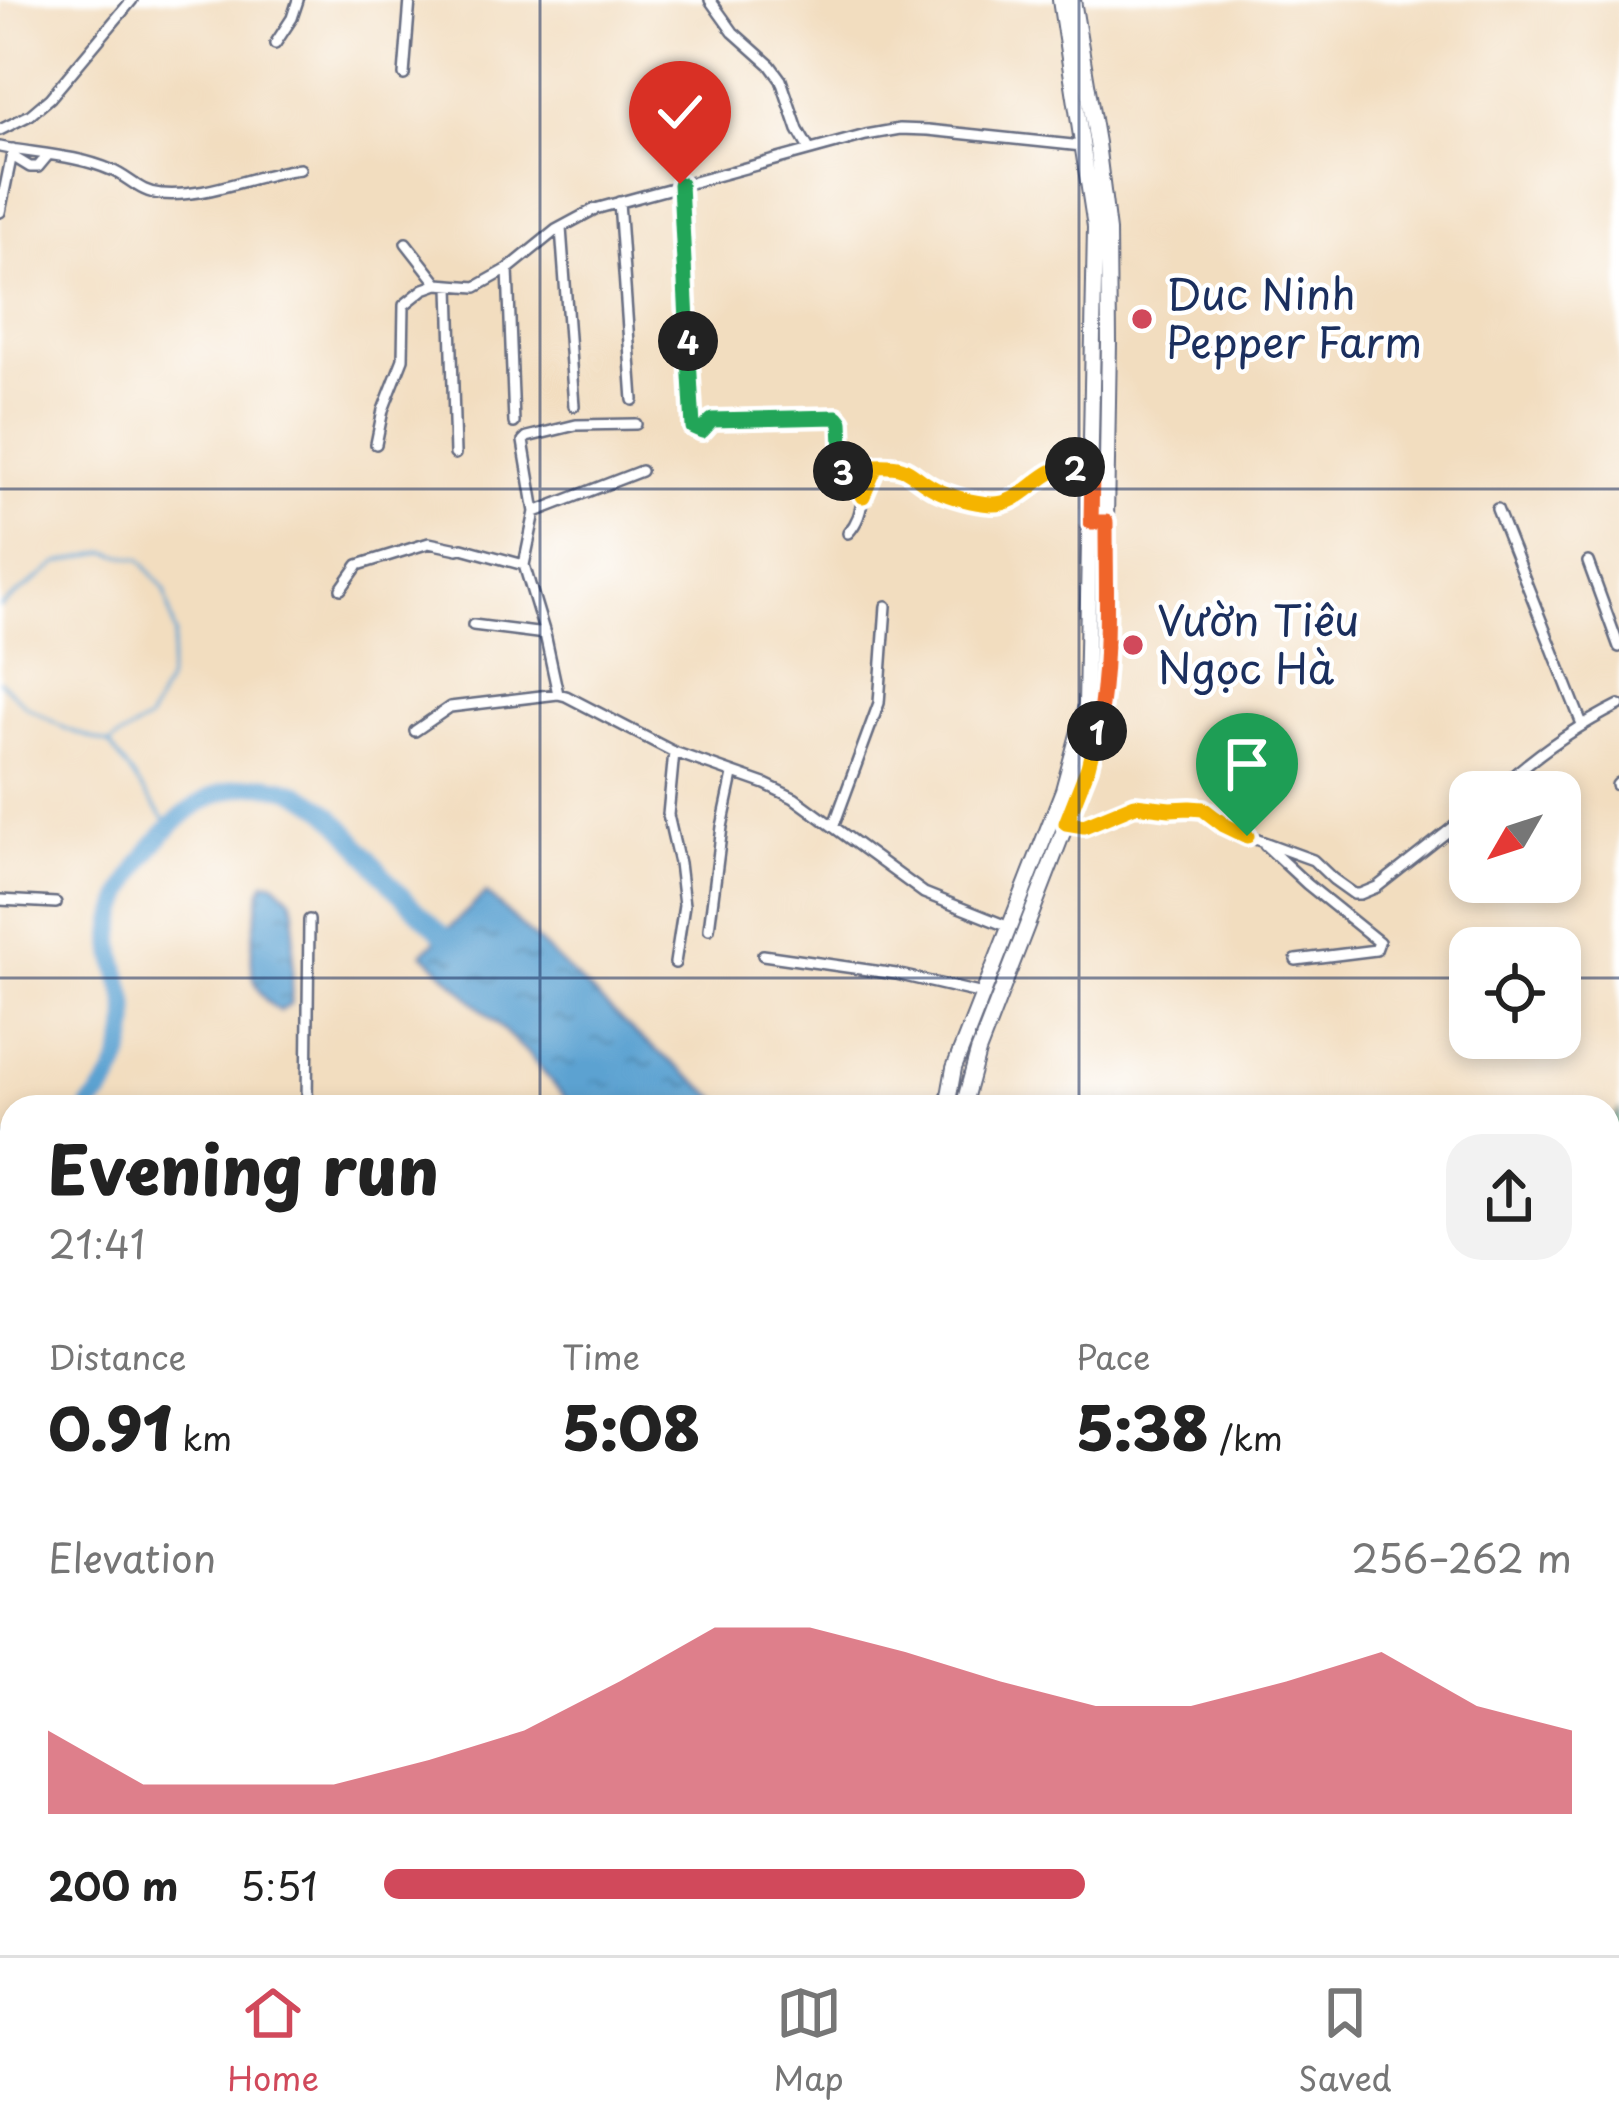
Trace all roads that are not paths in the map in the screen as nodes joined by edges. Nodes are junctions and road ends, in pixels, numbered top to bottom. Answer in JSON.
{"nodes":[{"id":1,"x":132,"y":0,"type":"edge"},
{"id":2,"x":298,"y":0,"type":"edge"},
{"id":3,"x":410,"y":0,"type":"edge"},
{"id":4,"x":710,"y":0,"type":"edge"},
{"id":5,"x":1060,"y":0,"type":"edge"},
{"id":6,"x":1073,"y":0,"type":"edge"},
{"id":7,"x":275,"y":44,"type":"dead end"},
{"id":8,"x":404,"y":75,"type":"dead end"},
{"id":9,"x":0,"y":130,"type":"edge"},
{"id":10,"x":1090,"y":144,"type":"junction"},
{"id":11,"x":0,"y":147,"type":"edge"},
{"id":12,"x":809,"y":148,"type":"junction"},
{"id":13,"x":13,"y":152,"type":"junction"},
{"id":14,"x":300,"y":170,"type":"dead end"},
{"id":15,"x":680,"y":184,"type":"junction"},
{"id":16,"x":619,"y":202,"type":"junction"},
{"id":17,"x":0,"y":212,"type":"edge"},
{"id":18,"x":560,"y":228,"type":"junction"},
{"id":19,"x":406,"y":243,"type":"dead end"},
{"id":20,"x":508,"y":269,"type":"junction"},
{"id":21,"x":444,"y":285,"type":"junction"},
{"id":22,"x":633,"y":400,"type":"dead end"},
{"id":23,"x":574,"y":406,"type":"dead end"},
{"id":24,"x":514,"y":422,"type":"dead end"},
{"id":25,"x":636,"y":424,"type":"dead end"},
{"id":26,"x":376,"y":444,"type":"dead end"},
{"id":27,"x":454,"y":454,"type":"dead end"},
{"id":28,"x":641,"y":471,"type":"dead end"},
{"id":29,"x":1092,"y":472,"type":"junction"},
{"id":30,"x":863,"y":496,"type":"junction"},
{"id":31,"x":1497,"y":509,"type":"dead end"},
{"id":32,"x":535,"y":512,"type":"junction"},
{"id":33,"x":1098,"y":522,"type":"junction"},
{"id":34,"x":848,"y":533,"type":"dead end"},
{"id":35,"x":1588,"y":562,"type":"dead end"},
{"id":36,"x":524,"y":566,"type":"junction"},
{"id":37,"x":341,"y":589,"type":"dead end"},
{"id":38,"x":886,"y":606,"type":"dead end"},
{"id":39,"x":473,"y":625,"type":"dead end"},
{"id":40,"x":545,"y":634,"type":"junction"},
{"id":41,"x":1619,"y":647,"type":"edge"},
{"id":42,"x":1088,"y":659,"type":"junction"},
{"id":43,"x":1106,"y":660,"type":"junction"},
{"id":44,"x":558,"y":694,"type":"junction"},
{"id":45,"x":1619,"y":705,"type":"edge"},
{"id":46,"x":1582,"y":724,"type":"junction"},
{"id":47,"x":415,"y":731,"type":"dead end"},
{"id":48,"x":674,"y":752,"type":"junction"},
{"id":49,"x":1517,"y":771,"type":"edge"},
{"id":50,"x":733,"y":775,"type":"junction"},
{"id":51,"x":1066,"y":823,"type":"junction"},
{"id":52,"x":834,"y":825,"type":"junction"},
{"id":53,"x":1449,"y":830,"type":"edge"},
{"id":54,"x":1262,"y":841,"type":"junction"},
{"id":55,"x":0,"y":900,"type":"edge"},
{"id":56,"x":56,"y":903,"type":"dead end"},
{"id":57,"x":309,"y":920,"type":"dead end"},
{"id":58,"x":709,"y":928,"type":"dead end"},
{"id":59,"x":1016,"y":929,"type":"junction"},
{"id":60,"x":763,"y":955,"type":"dead end"},
{"id":61,"x":1296,"y":960,"type":"dead end"},
{"id":62,"x":674,"y":963,"type":"dead end"},
{"id":63,"x":983,"y":994,"type":"junction"},
{"id":64,"x":307,"y":1095,"type":"edge"},
{"id":65,"x":949,"y":1095,"type":"edge"},
{"id":66,"x":966,"y":1095,"type":"edge"}],
"edges":[{"from":1,"to":9,"type":"street"},
{"from":2,"to":7,"type":"street"},
{"from":3,"to":8,"type":"street"},
{"from":4,"to":12,"type":"street"},
{"from":5,"to":10,"type":"main road"},
{"from":6,"to":10,"type":"main road"},
{"from":10,"to":12,"type":"street"},
{"from":10,"to":29,"type":"main road"},
{"from":10,"to":33,"type":"main road"},
{"from":11,"to":13,"type":"street"},
{"from":12,"to":15,"type":"street"},
{"from":13,"to":14,"type":"street"},
{"from":13,"to":17,"type":"street"},
{"from":15,"to":16,"type":"street"},
{"from":15,"to":30,"type":"street"},
{"from":16,"to":18,"type":"street"},
{"from":16,"to":22,"type":"street"},
{"from":18,"to":20,"type":"street"},
{"from":18,"to":23,"type":"street"},
{"from":19,"to":21,"type":"street"},
{"from":20,"to":21,"type":"street"},
{"from":20,"to":24,"type":"street"},
{"from":21,"to":26,"type":"street"},
{"from":21,"to":27,"type":"street"},
{"from":25,"to":32,"type":"street"},
{"from":28,"to":32,"type":"street"},
{"from":29,"to":30,"type":"street"},
{"from":29,"to":33,"type":"main road"},
{"from":30,"to":34,"type":"street"},
{"from":31,"to":46,"type":"street"},
{"from":32,"to":36,"type":"street"},
{"from":33,"to":42,"type":"main road"},
{"from":33,"to":43,"type":"main road"},
{"from":35,"to":41,"type":"street"},
{"from":36,"to":37,"type":"street"},
{"from":36,"to":40,"type":"street"},
{"from":38,"to":52,"type":"street"},
{"from":39,"to":40,"type":"street"},
{"from":40,"to":44,"type":"street"},
{"from":42,"to":43,"type":"main road"},
{"from":42,"to":59,"type":"main road"},
{"from":43,"to":51,"type":"main road"},
{"from":44,"to":47,"type":"street"},
{"from":44,"to":48,"type":"street"},
{"from":45,"to":46,"type":"street"},
{"from":46,"to":49,"type":"street"},
{"from":48,"to":50,"type":"street"},
{"from":48,"to":62,"type":"street"},
{"from":50,"to":52,"type":"street"},
{"from":50,"to":58,"type":"street"},
{"from":51,"to":54,"type":"street"},
{"from":51,"to":59,"type":"main road"},
{"from":52,"to":59,"type":"street"},
{"from":53,"to":54,"type":"street"},
{"from":54,"to":61,"type":"street"},
{"from":55,"to":56,"type":"street"},
{"from":57,"to":64,"type":"street"},
{"from":59,"to":63,"type":"main road"},
{"from":59,"to":66,"type":"main road"},
{"from":60,"to":63,"type":"street"},
{"from":63,"to":65,"type":"main road"}]}
